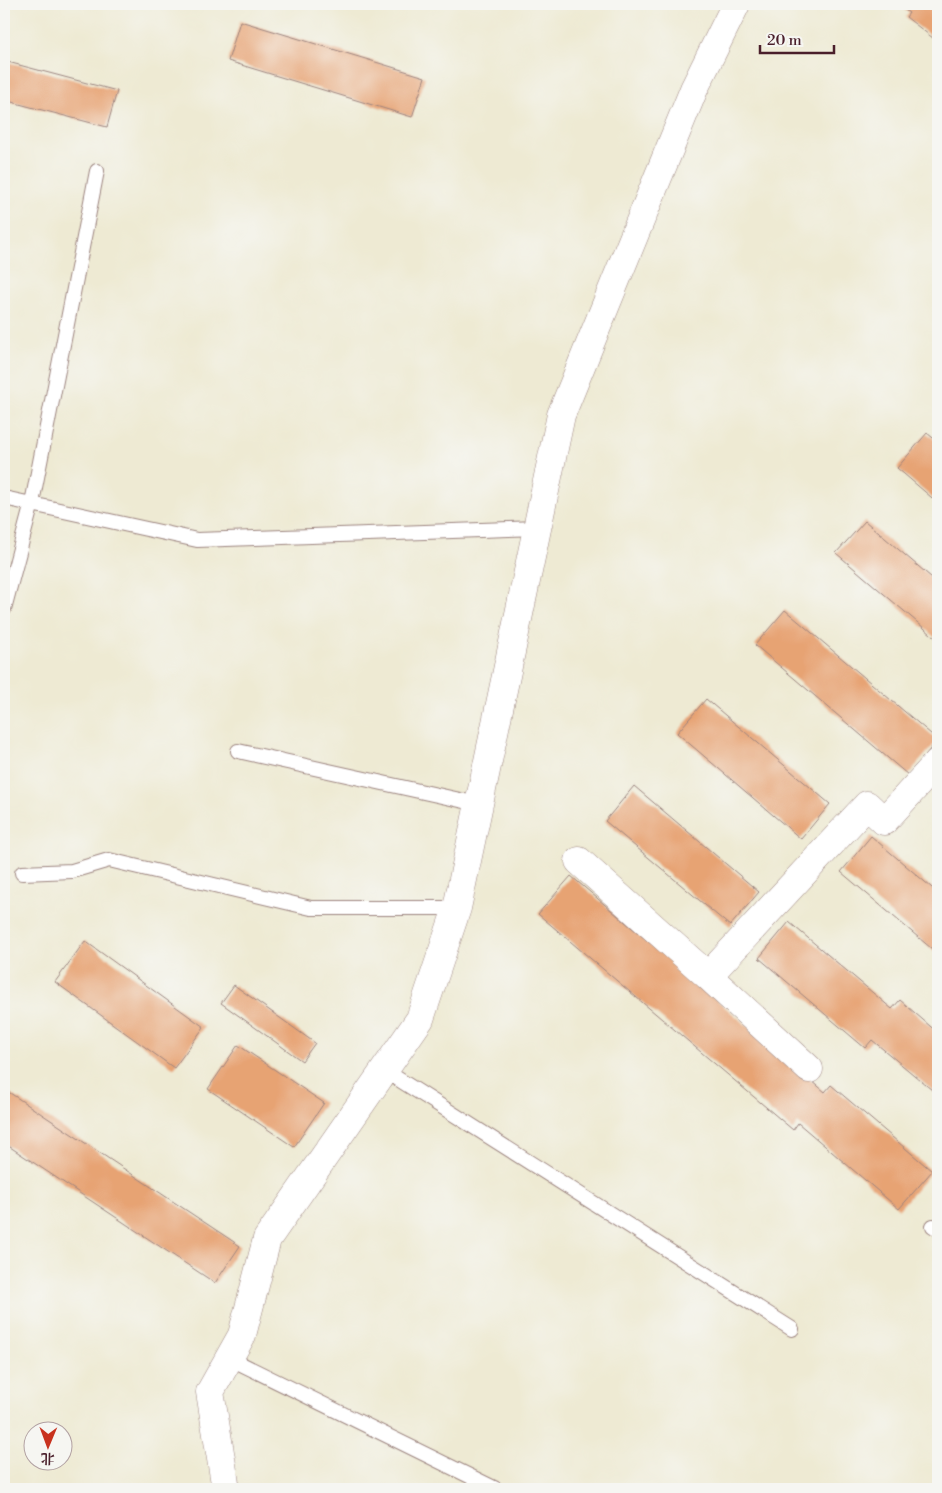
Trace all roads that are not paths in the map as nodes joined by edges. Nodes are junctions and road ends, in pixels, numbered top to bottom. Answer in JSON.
{"nodes":[{"id":1,"x":736,"y":4,"type":"edge"},
{"id":2,"x":97,"y":171,"type":"dead end"},
{"id":3,"x":4,"y":498,"type":"edge"},
{"id":4,"x":32,"y":503,"type":"junction"},
{"id":5,"x":537,"y":528,"type":"junction"},
{"id":6,"x":4,"y":610,"type":"edge"},
{"id":7,"x":238,"y":751,"type":"dead end"},
{"id":8,"x":938,"y":762,"type":"edge"},
{"id":9,"x":478,"y":804,"type":"junction"},
{"id":10,"x":579,"y":862,"type":"dead end"},
{"id":11,"x":22,"y":873,"type":"dead end"},
{"id":12,"x":456,"y":908,"type":"junction"},
{"id":13,"x":708,"y":976,"type":"junction"},
{"id":14,"x":809,"y":1069,"type":"dead end"},
{"id":15,"x":384,"y":1070,"type":"junction"},
{"id":16,"x":792,"y":1329,"type":"dead end"},
{"id":17,"x":229,"y":1358,"type":"junction"},
{"id":18,"x":226,"y":1489,"type":"edge"},
{"id":19,"x":496,"y":1489,"type":"edge"}],
"edges":[{"from":1,"to":5,"type":"street"},
{"from":2,"to":4,"type":"lane"},
{"from":3,"to":4,"type":"lane"},
{"from":4,"to":5,"type":"lane"},
{"from":4,"to":6,"type":"lane"},
{"from":5,"to":9,"type":"street"},
{"from":7,"to":9,"type":"lane"},
{"from":8,"to":13,"type":"street"},
{"from":9,"to":12,"type":"street"},
{"from":10,"to":13,"type":"street"},
{"from":11,"to":12,"type":"lane"},
{"from":12,"to":15,"type":"street"},
{"from":13,"to":14,"type":"street"},
{"from":15,"to":16,"type":"lane"},
{"from":15,"to":17,"type":"street"},
{"from":17,"to":18,"type":"street"},
{"from":17,"to":19,"type":"lane"}]}
